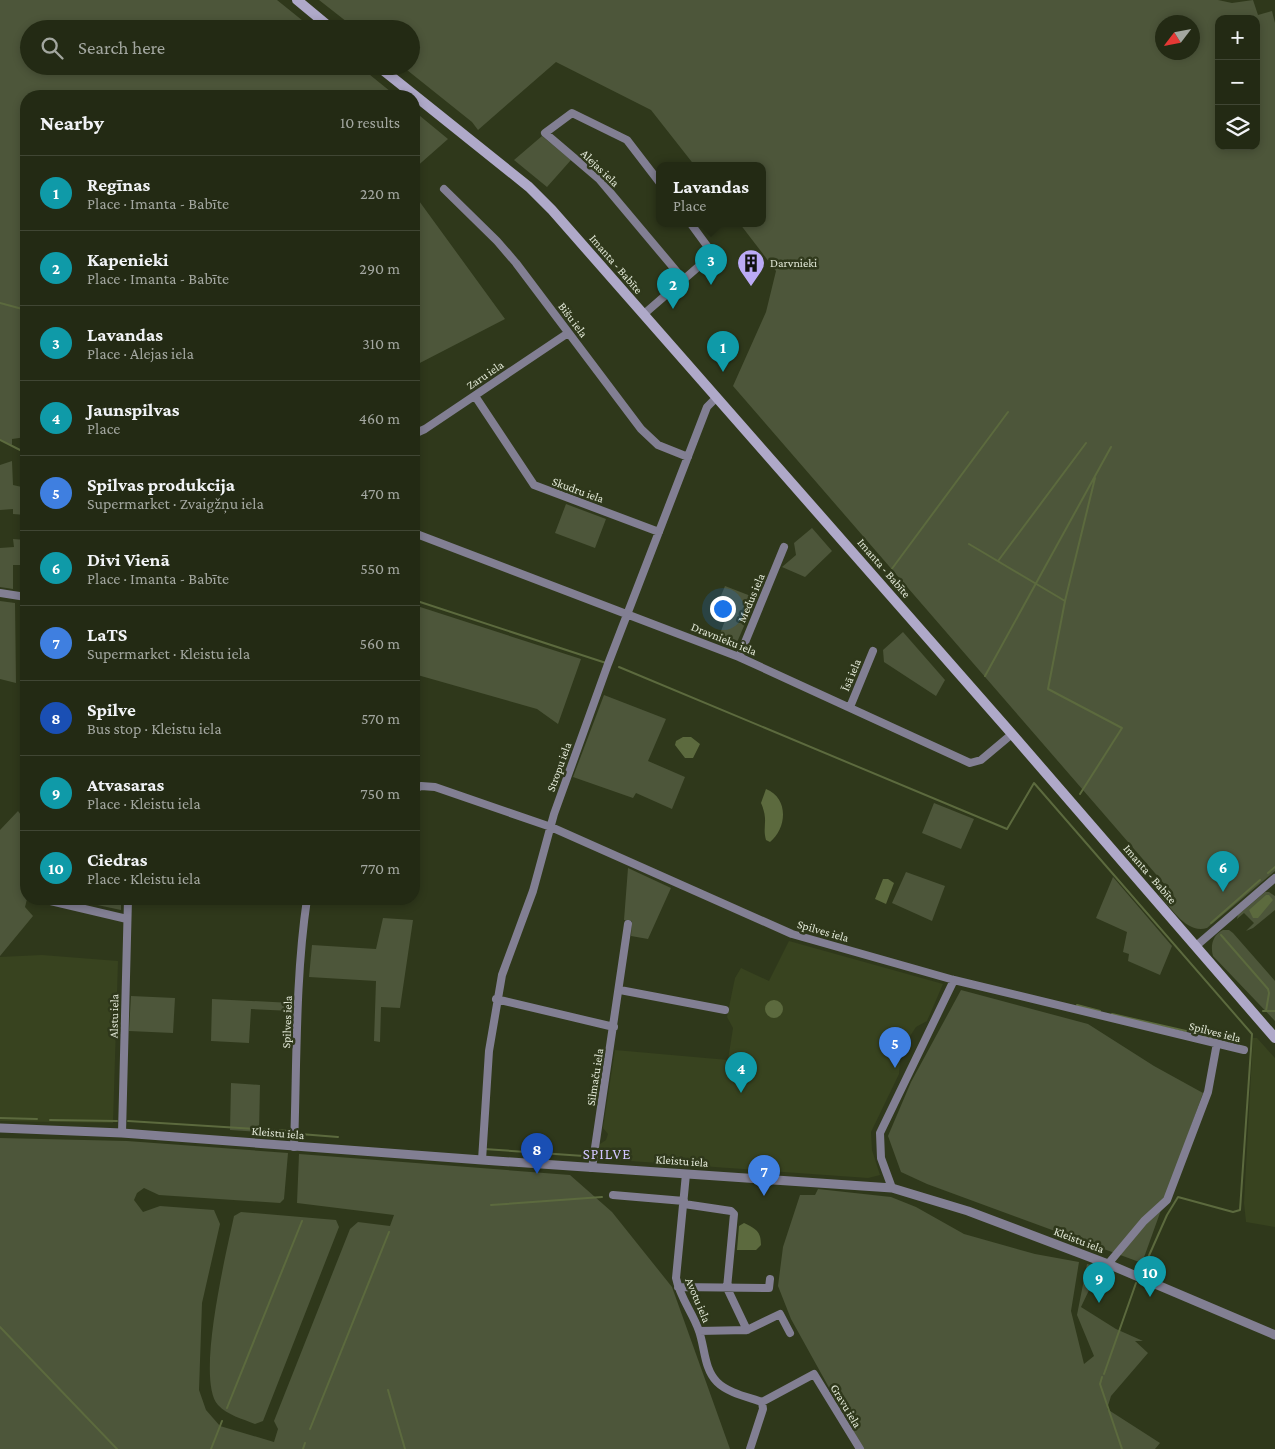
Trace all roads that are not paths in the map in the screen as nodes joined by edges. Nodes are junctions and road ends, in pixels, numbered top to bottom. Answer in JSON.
{"nodes":[{"id":1,"x":297,"y":0,"type":"edge"},
{"id":2,"x":321,"y":20,"type":"edge"},
{"id":3,"x":389,"y":75,"type":"edge"},
{"id":4,"x":408,"y":90,"type":"edge"},
{"id":5,"x":420,"y":100,"type":"edge"},
{"id":6,"x":656,"y":177,"type":"edge"},
{"id":7,"x":444,"y":189,"type":"dead end"},
{"id":8,"x":693,"y":227,"type":"edge"},
{"id":9,"x":683,"y":279,"type":"junction"},
{"id":10,"x":644,"y":314,"type":"junction"},
{"id":11,"x":568,"y":333,"type":"junction"},
{"id":12,"x":475,"y":396,"type":"junction"},
{"id":13,"x":717,"y":398,"type":"junction"},
{"id":14,"x":420,"y":430,"type":"edge"},
{"id":15,"x":688,"y":457,"type":"junction"},
{"id":16,"x":659,"y":532,"type":"junction"},
{"id":17,"x":420,"y":535,"type":"edge"},
{"id":18,"x":784,"y":547,"type":"dead end"},
{"id":19,"x":0,"y":593,"type":"edge"},
{"id":20,"x":20,"y":596,"type":"edge"},
{"id":21,"x":628,"y":613,"type":"junction"},
{"id":22,"x":873,"y":651,"type":"dead end"},
{"id":23,"x":739,"y":657,"type":"junction"},
{"id":24,"x":850,"y":707,"type":"junction"},
{"id":25,"x":1012,"y":734,"type":"junction"},
{"id":26,"x":420,"y":786,"type":"edge"},
{"id":27,"x":551,"y":827,"type":"junction"},
{"id":28,"x":1275,"y":878,"type":"edge"},
{"id":29,"x":68,"y":905,"type":"edge"},
{"id":30,"x":128,"y":905,"type":"edge"},
{"id":31,"x":306,"y":905,"type":"edge"},
{"id":32,"x":127,"y":919,"type":"junction"},
{"id":33,"x":628,"y":924,"type":"dead end"},
{"id":34,"x":1196,"y":946,"type":"junction"},
{"id":35,"x":954,"y":980,"type":"junction"},
{"id":36,"x":620,"y":990,"type":"junction"},
{"id":37,"x":496,"y":999,"type":"junction"},
{"id":38,"x":725,"y":1010,"type":"dead end"},
{"id":39,"x":614,"y":1027,"type":"junction"},
{"id":40,"x":1270,"y":1029,"type":"edge"},
{"id":41,"x":1275,"y":1038,"type":"edge"},
{"id":42,"x":1217,"y":1044,"type":"junction"},
{"id":43,"x":1244,"y":1050,"type":"dead end"},
{"id":44,"x":0,"y":1128,"type":"edge"},
{"id":45,"x":122,"y":1133,"type":"junction"},
{"id":46,"x":294,"y":1146,"type":"junction"},
{"id":47,"x":482,"y":1160,"type":"junction"},
{"id":48,"x":592,"y":1168,"type":"junction"},
{"id":49,"x":686,"y":1174,"type":"junction"},
{"id":50,"x":892,"y":1188,"type":"junction"},
{"id":51,"x":613,"y":1195,"type":"dead end"},
{"id":52,"x":684,"y":1203,"type":"junction"},
{"id":53,"x":1108,"y":1264,"type":"junction"},
{"id":54,"x":770,"y":1279,"type":"dead end"},
{"id":55,"x":678,"y":1287,"type":"junction"},
{"id":56,"x":727,"y":1288,"type":"junction"},
{"id":57,"x":747,"y":1330,"type":"junction"},
{"id":58,"x":699,"y":1331,"type":"junction"},
{"id":59,"x":790,"y":1333,"type":"dead end"},
{"id":60,"x":1275,"y":1335,"type":"edge"},
{"id":61,"x":762,"y":1402,"type":"junction"},
{"id":62,"x":750,"y":1449,"type":"edge"},
{"id":63,"x":860,"y":1449,"type":"edge"}],
"edges":[{"from":1,"to":2,"type":"main road"},
{"from":3,"to":4,"type":"main road","name":"Imanta - Babīte"},
{"from":5,"to":10,"type":"main road","name":"Imanta - Babīte"},
{"from":6,"to":9,"type":"street","name":"Alejas iela"},
{"from":7,"to":11,"type":"street","name":"Bišu iela"},
{"from":8,"to":9,"type":"street"},
{"from":9,"to":10,"type":"street"},
{"from":10,"to":13,"type":"main road","name":"Imanta - Babīte"},
{"from":11,"to":12,"type":"street","name":"Zaru iela"},
{"from":11,"to":15,"type":"street","name":"Bišu iela"},
{"from":12,"to":14,"type":"street","name":"Zaru iela"},
{"from":12,"to":16,"type":"street","name":"Skudru iela"},
{"from":13,"to":15,"type":"street","name":"Stropu iela"},
{"from":13,"to":25,"type":"main road","name":"Imanta - Babīte"},
{"from":15,"to":16,"type":"street","name":"Stropu iela"},
{"from":16,"to":21,"type":"street","name":"Stropu iela"},
{"from":17,"to":21,"type":"street","name":"Dravnieku iela"},
{"from":18,"to":23,"type":"street","name":"Medus iela"},
{"from":19,"to":20,"type":"street"},
{"from":21,"to":23,"type":"street","name":"Dravnieku iela"},
{"from":21,"to":27,"type":"street","name":"Stropu iela"},
{"from":22,"to":24,"type":"street","name":"Īsā iela"},
{"from":23,"to":24,"type":"street","name":"Dravnieku iela"},
{"from":24,"to":25,"type":"street","name":"Dravnieku iela"},
{"from":25,"to":34,"type":"main road","name":"Imanta - Babīte"},
{"from":26,"to":27,"type":"street","name":"Spilves iela"},
{"from":27,"to":35,"type":"street","name":"Spilves iela"},
{"from":27,"to":37,"type":"street","name":"Stropu iela"},
{"from":28,"to":34,"type":"street"},
{"from":29,"to":32,"type":"street"},
{"from":30,"to":32,"type":"street","name":"Alstu iela"},
{"from":31,"to":46,"type":"street","name":"Spilves iela"},
{"from":32,"to":45,"type":"street","name":"Alstu iela"},
{"from":33,"to":36,"type":"street","name":"Silmaču iela"},
{"from":34,"to":40,"type":"main road","name":"Imanta - Babīte"},
{"from":35,"to":42,"type":"street","name":"Spilves iela"},
{"from":35,"to":50,"type":"street"},
{"from":36,"to":38,"type":"street"},
{"from":36,"to":39,"type":"street","name":"Silmaču iela"},
{"from":37,"to":39,"type":"street"},
{"from":37,"to":47,"type":"street","name":"Stropu iela"},
{"from":39,"to":48,"type":"street","name":"Silmaču iela"},
{"from":40,"to":41,"type":"main road","name":"Imanta - Babīte"},
{"from":42,"to":43,"type":"street","name":"Spilves iela"},
{"from":42,"to":53,"type":"street"},
{"from":44,"to":45,"type":"street","name":"Kleistu iela"},
{"from":45,"to":46,"type":"street","name":"Kleistu iela"},
{"from":46,"to":47,"type":"street","name":"Kleistu iela"},
{"from":47,"to":48,"type":"street","name":"Kleistu iela"},
{"from":48,"to":49,"type":"street","name":"Kleistu iela"},
{"from":49,"to":50,"type":"street","name":"Kleistu iela"},
{"from":49,"to":52,"type":"street","name":"Avotu iela"},
{"from":50,"to":53,"type":"street","name":"Kleistu iela"},
{"from":51,"to":52,"type":"street"},
{"from":52,"to":55,"type":"street","name":"Avotu iela"},
{"from":52,"to":56,"type":"street"},
{"from":53,"to":60,"type":"street","name":"Kleistu iela"},
{"from":54,"to":56,"type":"street"},
{"from":55,"to":56,"type":"street"},
{"from":55,"to":58,"type":"street","name":"Avotu iela"},
{"from":56,"to":57,"type":"street"},
{"from":57,"to":58,"type":"street"},
{"from":57,"to":59,"type":"street"},
{"from":58,"to":61,"type":"street","name":"Avotu iela"},
{"from":61,"to":62,"type":"street"},
{"from":61,"to":63,"type":"street","name":"Gravu iela"}]}
